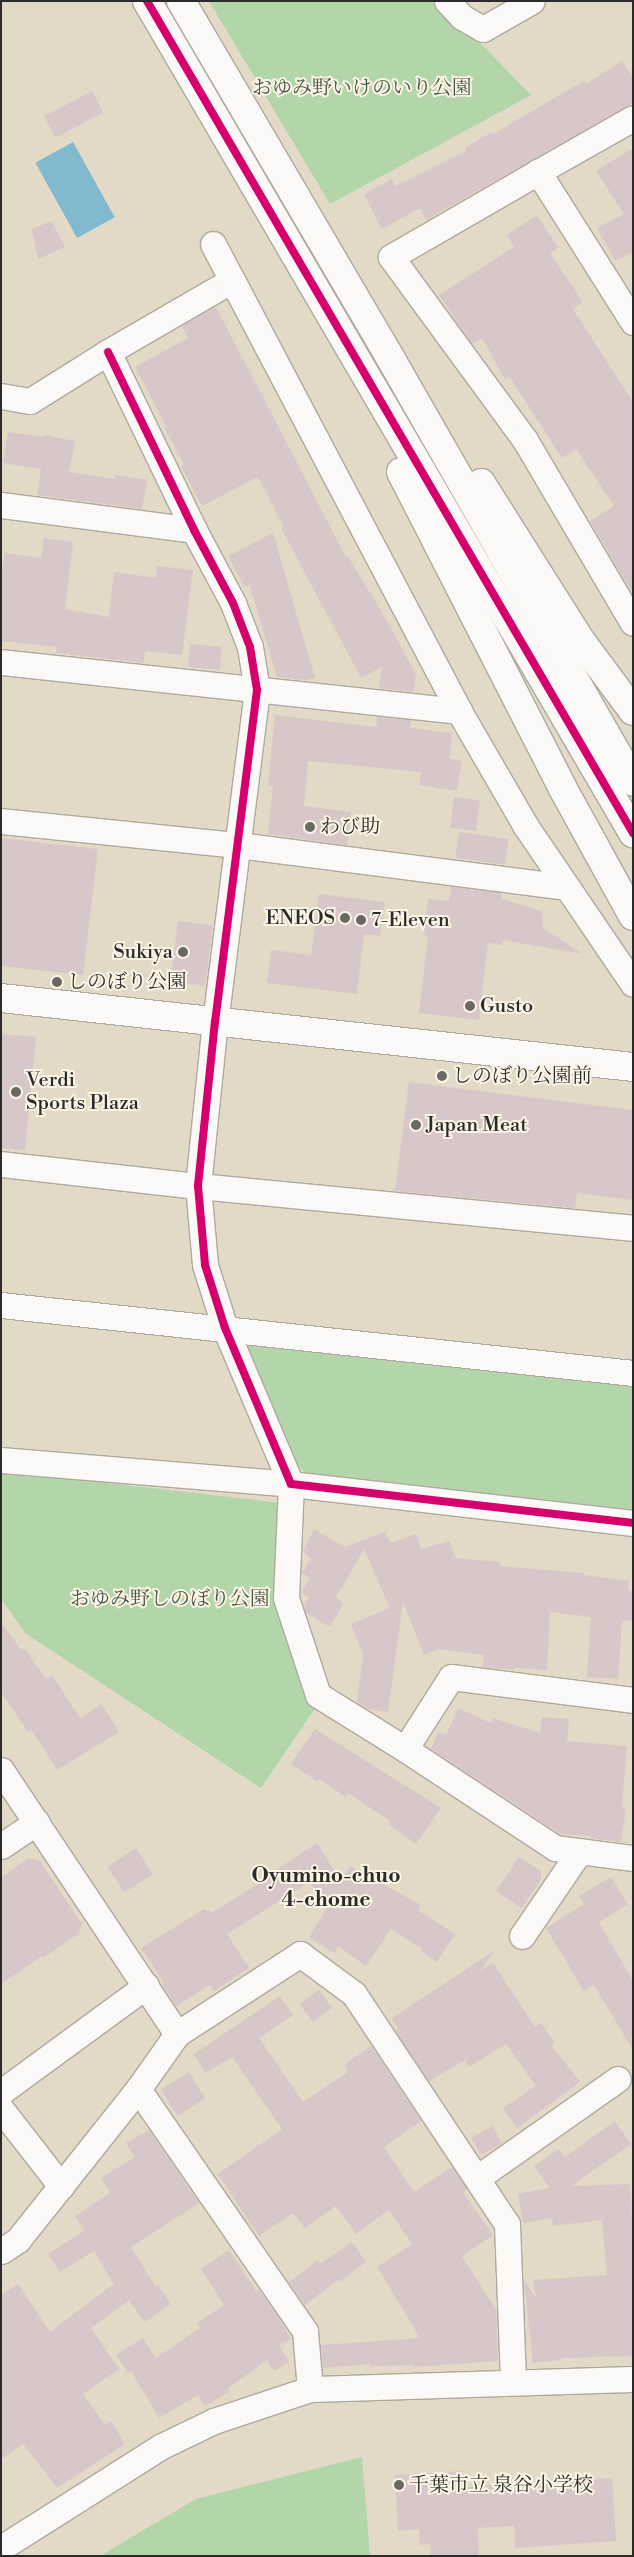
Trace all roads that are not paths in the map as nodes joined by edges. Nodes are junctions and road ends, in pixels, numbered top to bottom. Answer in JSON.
{"nodes":[{"id":1,"x":147,"y":1,"type":"edge"},
{"id":2,"x":181,"y":1,"type":"edge"},
{"id":3,"x":447,"y":1,"type":"edge"},
{"id":4,"x":532,"y":1,"type":"edge"},
{"id":5,"x":633,"y":118,"type":"edge"},
{"id":6,"x":538,"y":172,"type":"junction"},
{"id":7,"x":213,"y":244,"type":"dead end"},
{"id":8,"x":232,"y":280,"type":"junction"},
{"id":9,"x":630,"y":312,"type":"edge"},
{"id":10,"x":108,"y":352,"type":"junction"},
{"id":11,"x":390,"y":360,"type":"junction"},
{"id":12,"x":368,"y":383,"type":"junction"},
{"id":13,"x":1,"y":396,"type":"edge"},
{"id":14,"x":1,"y":505,"type":"edge"},
{"id":15,"x":194,"y":530,"type":"junction"},
{"id":16,"x":631,"y":615,"type":"edge"},
{"id":17,"x":1,"y":662,"type":"edge"},
{"id":18,"x":257,"y":690,"type":"junction"},
{"id":19,"x":458,"y":711,"type":"junction"},
{"id":20,"x":633,"y":711,"type":"edge"},
{"id":21,"x":633,"y":782,"type":"edge"},
{"id":22,"x":1,"y":821,"type":"edge"},
{"id":23,"x":633,"y":833,"type":"edge"},
{"id":24,"x":238,"y":845,"type":"junction"},
{"id":25,"x":565,"y":887,"type":"junction"},
{"id":26,"x":633,"y":916,"type":"edge"},
{"id":27,"x":633,"y":984,"type":"edge"},
{"id":28,"x":1,"y":998,"type":"edge"},
{"id":29,"x":215,"y":1021,"type":"junction"},
{"id":30,"x":633,"y":1067,"type":"edge"},
{"id":31,"x":1,"y":1164,"type":"edge"},
{"id":32,"x":198,"y":1186,"type":"junction"},
{"id":33,"x":633,"y":1228,"type":"edge"},
{"id":34,"x":1,"y":1305,"type":"edge"},
{"id":35,"x":225,"y":1328,"type":"junction"},
{"id":36,"x":633,"y":1373,"type":"edge"},
{"id":37,"x":1,"y":1460,"type":"edge"},
{"id":38,"x":291,"y":1484,"type":"junction"},
{"id":39,"x":633,"y":1523,"type":"edge"},
{"id":40,"x":633,"y":1700,"type":"edge"},
{"id":41,"x":405,"y":1749,"type":"junction"},
{"id":42,"x":1,"y":1770,"type":"edge"},
{"id":43,"x":37,"y":1822,"type":"junction"},
{"id":44,"x":1,"y":1846,"type":"edge"},
{"id":45,"x":579,"y":1852,"type":"junction"},
{"id":46,"x":633,"y":1858,"type":"edge"},
{"id":47,"x":522,"y":1936,"type":"dead end"},
{"id":48,"x":146,"y":1986,"type":"junction"},
{"id":49,"x":177,"y":2034,"type":"junction"},
{"id":50,"x":618,"y":2078,"type":"dead end"},
{"id":51,"x":138,"y":2089,"type":"junction"},
{"id":52,"x":1,"y":2092,"type":"edge"},
{"id":53,"x":1,"y":2109,"type":"edge"},
{"id":54,"x":477,"y":2178,"type":"junction"},
{"id":55,"x":61,"y":2186,"type":"junction"},
{"id":56,"x":1,"y":2251,"type":"edge"},
{"id":57,"x":633,"y":2379,"type":"edge"},
{"id":58,"x":513,"y":2382,"type":"junction"},
{"id":59,"x":310,"y":2389,"type":"junction"},
{"id":60,"x":1,"y":2548,"type":"edge"}],
"edges":[{"from":1,"to":12,"type":"street"},
{"from":2,"to":11,"type":"street"},
{"from":3,"to":4,"type":"street"},
{"from":5,"to":6,"type":"street"},
{"from":6,"to":9,"type":"street"},
{"from":6,"to":16,"type":"street"},
{"from":7,"to":8,"type":"street"},
{"from":8,"to":10,"type":"street"},
{"from":8,"to":19,"type":"street"},
{"from":10,"to":13,"type":"street"},
{"from":10,"to":15,"type":"street"},
{"from":11,"to":20,"type":"street"},
{"from":11,"to":21,"type":"street"},
{"from":12,"to":23,"type":"street"},
{"from":12,"to":26,"type":"street"},
{"from":14,"to":15,"type":"street"},
{"from":15,"to":18,"type":"street"},
{"from":17,"to":18,"type":"street"},
{"from":18,"to":19,"type":"street"},
{"from":18,"to":24,"type":"street"},
{"from":19,"to":25,"type":"street"},
{"from":22,"to":24,"type":"street"},
{"from":24,"to":25,"type":"street"},
{"from":24,"to":29,"type":"street"},
{"from":25,"to":27,"type":"street"},
{"from":28,"to":29,"type":"street"},
{"from":29,"to":30,"type":"street"},
{"from":29,"to":32,"type":"street"},
{"from":31,"to":32,"type":"street"},
{"from":32,"to":33,"type":"street"},
{"from":32,"to":35,"type":"street"},
{"from":34,"to":35,"type":"street"},
{"from":35,"to":36,"type":"street"},
{"from":35,"to":38,"type":"street"},
{"from":37,"to":38,"type":"street"},
{"from":38,"to":39,"type":"street"},
{"from":38,"to":41,"type":"street"},
{"from":40,"to":41,"type":"street"},
{"from":41,"to":45,"type":"street"},
{"from":42,"to":43,"type":"street"},
{"from":43,"to":44,"type":"street"},
{"from":43,"to":48,"type":"street"},
{"from":45,"to":46,"type":"street"},
{"from":45,"to":47,"type":"street"},
{"from":48,"to":49,"type":"street"},
{"from":48,"to":52,"type":"street"},
{"from":49,"to":51,"type":"street"},
{"from":49,"to":54,"type":"street"},
{"from":50,"to":54,"type":"street"},
{"from":51,"to":55,"type":"street"},
{"from":51,"to":59,"type":"street"},
{"from":53,"to":55,"type":"street"},
{"from":54,"to":58,"type":"street"},
{"from":55,"to":56,"type":"street"},
{"from":57,"to":58,"type":"street"},
{"from":58,"to":59,"type":"street"},
{"from":59,"to":60,"type":"street"}]}
